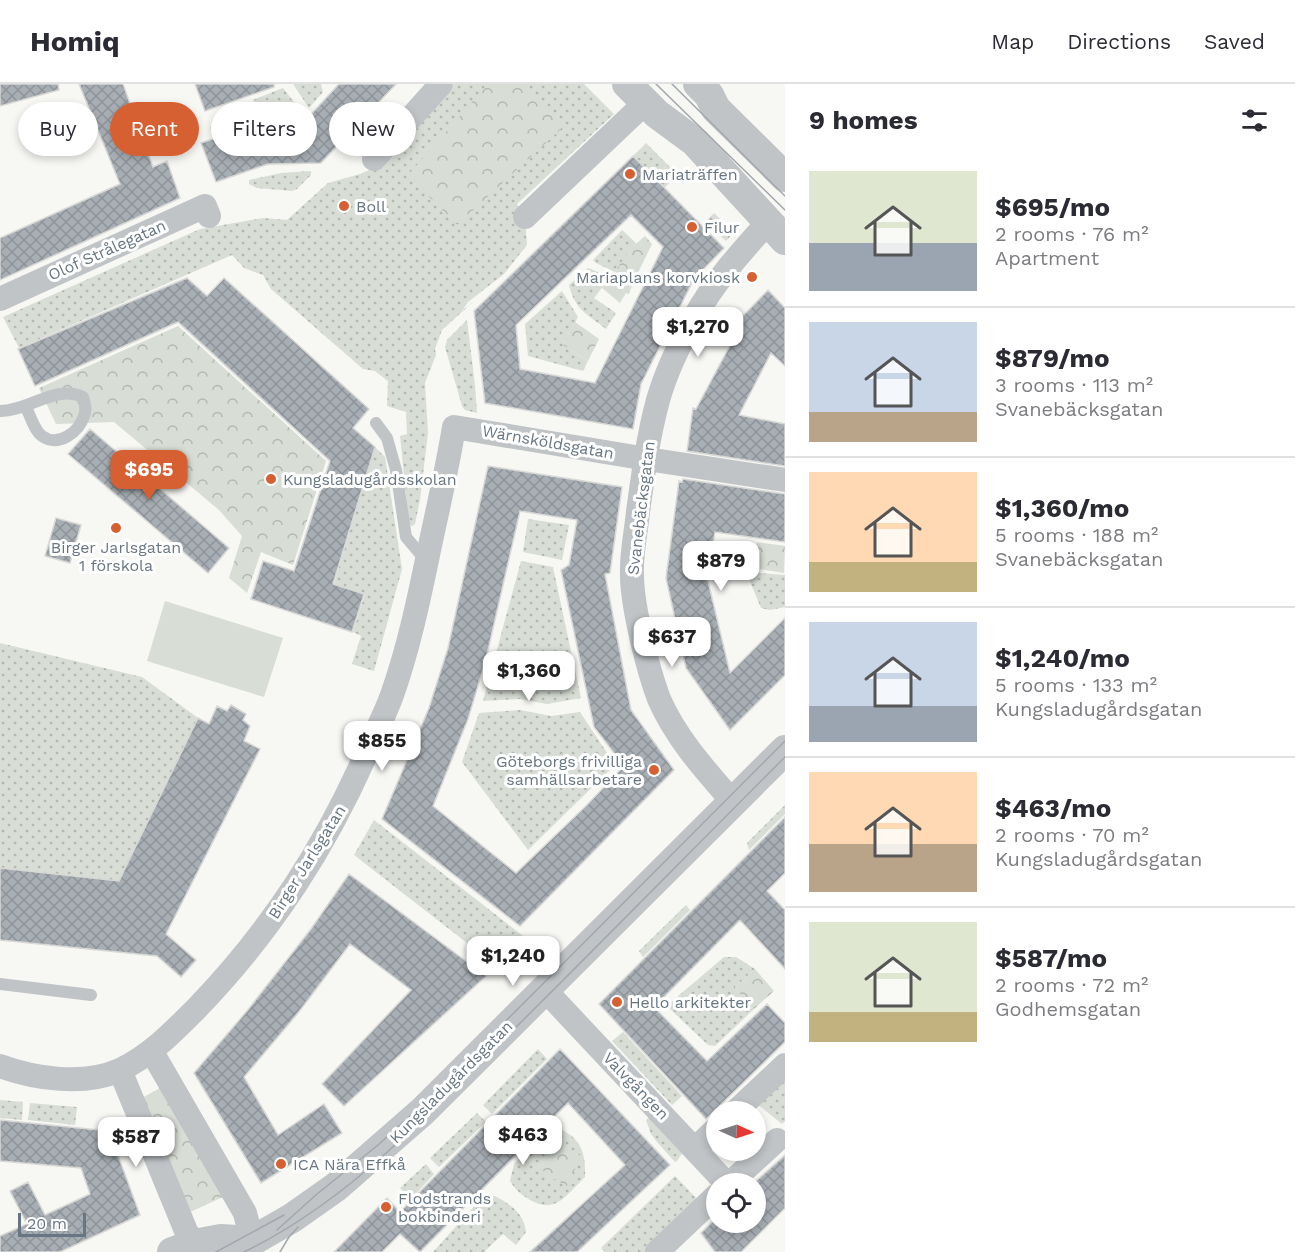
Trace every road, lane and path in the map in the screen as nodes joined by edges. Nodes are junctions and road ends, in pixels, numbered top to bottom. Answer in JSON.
{"nodes":[{"id":1,"x":441,"y":84,"type":"edge"},
{"id":2,"x":698,"y":84,"type":"edge"},
{"id":3,"x":636,"y":93,"type":"edge"},
{"id":4,"x":374,"y":159,"type":"dead end"},
{"id":5,"x":785,"y":177,"type":"edge"},
{"id":6,"x":209,"y":216,"type":"dead end"},
{"id":7,"x":525,"y":217,"type":"dead end"},
{"id":8,"x":777,"y":230,"type":"edge"},
{"id":9,"x":0,"y":299,"type":"edge"},
{"id":10,"x":26,"y":407,"type":"junction"},
{"id":11,"x":0,"y":411,"type":"edge"},
{"id":12,"x":376,"y":423,"type":"dead end"},
{"id":13,"x":454,"y":427,"type":"joint"},
{"id":14,"x":647,"y":459,"type":"junction"},
{"id":15,"x":785,"y":480,"type":"edge"},
{"id":16,"x":426,"y":562,"type":"junction"},
{"id":17,"x":785,"y":750,"type":"edge"},
{"id":18,"x":733,"y":802,"type":"junction"},
{"id":19,"x":0,"y":984,"type":"edge"},
{"id":20,"x":544,"y":989,"type":"junction"},
{"id":21,"x":91,"y":995,"type":"dead end"},
{"id":22,"x":152,"y":1052,"type":"junction"},
{"id":23,"x":785,"y":1065,"type":"edge"},
{"id":24,"x":0,"y":1066,"type":"edge"},
{"id":25,"x":120,"y":1070,"type":"junction"},
{"id":26,"x":747,"y":1101,"type":"edge"},
{"id":27,"x":706,"y":1138,"type":"edge"},
{"id":28,"x":782,"y":1141,"type":"edge"},
{"id":29,"x":696,"y":1148,"type":"junction"},
{"id":30,"x":718,"y":1173,"type":"edge"},
{"id":31,"x":742,"y":1173,"type":"edge"},
{"id":32,"x":706,"y":1205,"type":"edge"},
{"id":33,"x":252,"y":1246,"type":"edge"},
{"id":34,"x":194,"y":1249,"type":"edge"},
{"id":35,"x":657,"y":1252,"type":"edge"}],
"edges":[{"from":1,"to":4,"type":"street"},
{"from":2,"to":5,"type":"street"},
{"from":3,"to":7,"type":"street"},
{"from":3,"to":8,"type":"street"},
{"from":6,"to":9,"type":"street","name":"Olof Strålegatan"},
{"from":8,"to":14,"type":"street","name":"Svanebäcksgatan"},
{"from":10,"to":10,"type":"lane"},
{"from":10,"to":11,"type":"lane"},
{"from":12,"to":16,"type":"lane"},
{"from":13,"to":14,"type":"street","name":"Wärnsköldsgatan"},
{"from":13,"to":16,"type":"street","name":"Birger Jarlsgatan"},
{"from":14,"to":15,"type":"street","name":"Wärnsköldsgatan"},
{"from":14,"to":18,"type":"street","name":"Svanebäcksgatan"},
{"from":16,"to":22,"type":"street","name":"Birger Jarlsgatan"},
{"from":17,"to":18,"type":"street","name":"Kungsladugårdsgatan"},
{"from":18,"to":20,"type":"street","name":"Kungsladugårdsgatan"},
{"from":19,"to":21,"type":"lane"},
{"from":20,"to":29,"type":"street","name":"Valvgången"},
{"from":20,"to":33,"type":"street","name":"Kungsladugårdsgatan"},
{"from":22,"to":25,"type":"street","name":"Birger Jarlsgatan"},
{"from":22,"to":33,"type":"street"},
{"from":23,"to":26,"type":"street"},
{"from":24,"to":25,"type":"street","name":"Birger Jarlsgatan"},
{"from":25,"to":34,"type":"street"},
{"from":27,"to":29,"type":"street"},
{"from":28,"to":31,"type":"street"},
{"from":29,"to":30,"type":"street","name":"Valvgången"},
{"from":32,"to":35,"type":"street"},
{"from":33,"to":34,"type":"street"}]}
